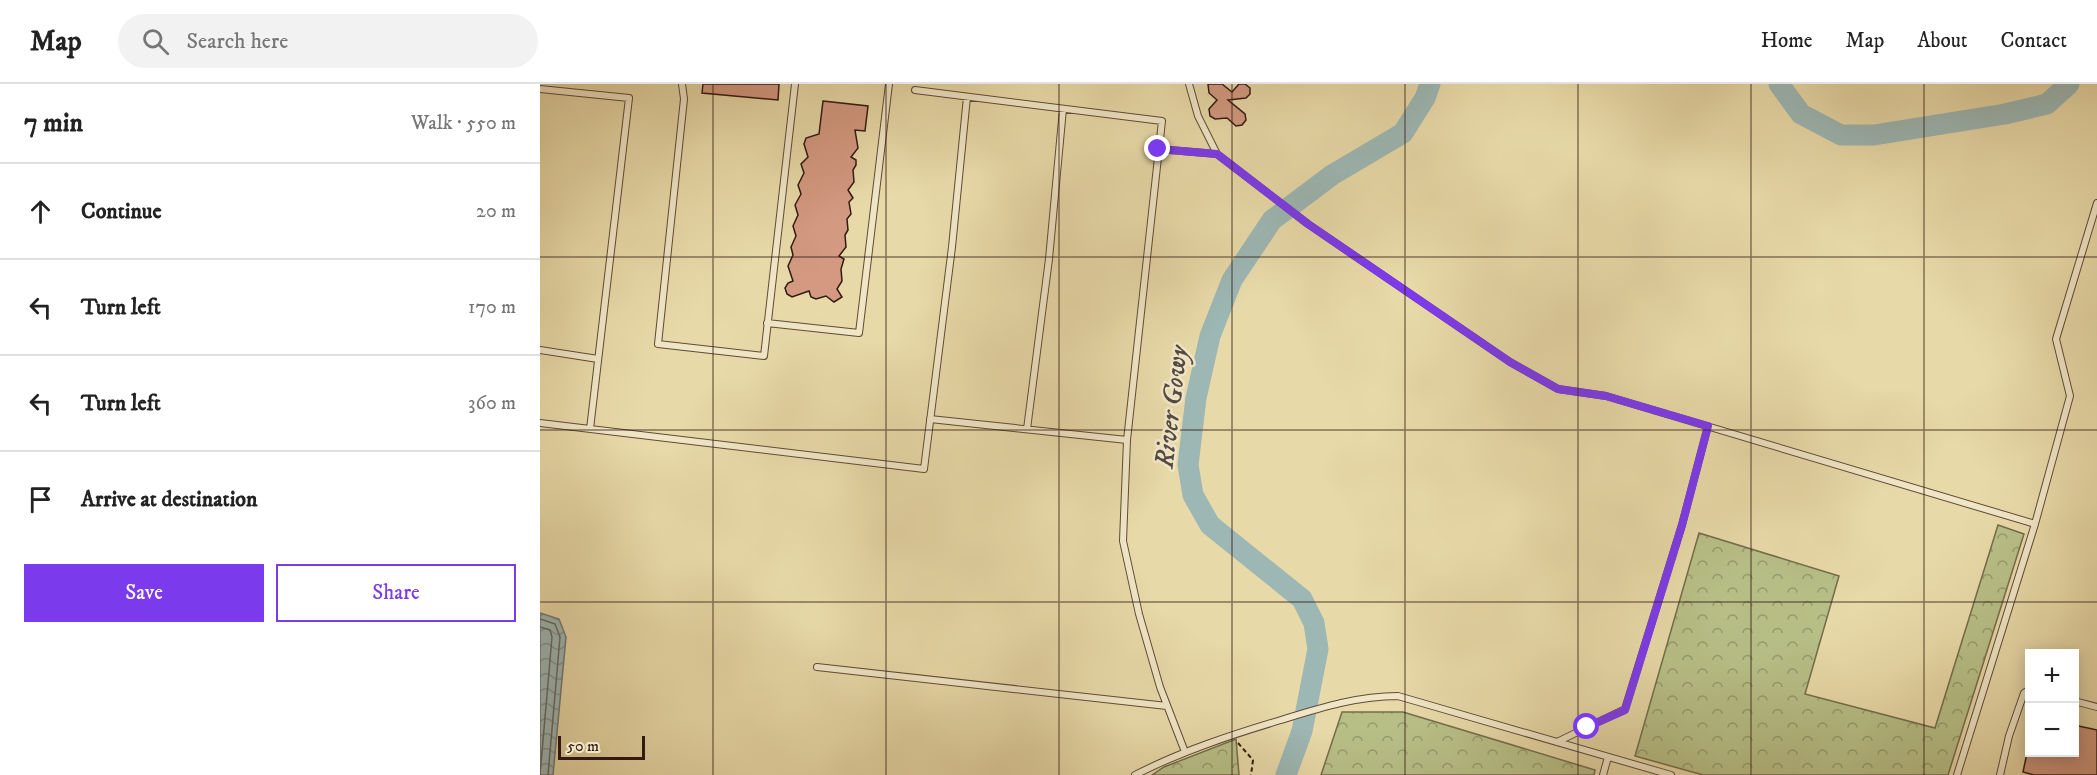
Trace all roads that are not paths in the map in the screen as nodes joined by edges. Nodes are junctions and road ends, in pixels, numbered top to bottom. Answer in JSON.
{"nodes":[{"id":1,"x":682,"y":84,"type":"edge"},
{"id":2,"x":795,"y":84,"type":"edge"},
{"id":3,"x":889,"y":84,"type":"edge"},
{"id":4,"x":1189,"y":84,"type":"edge"},
{"id":5,"x":540,"y":89,"type":"edge"},
{"id":6,"x":915,"y":90,"type":"dead end"},
{"id":7,"x":967,"y":97,"type":"junction"},
{"id":8,"x":1064,"y":109,"type":"junction"},
{"id":9,"x":1158,"y":149,"type":"junction"},
{"id":10,"x":1217,"y":154,"type":"junction"},
{"id":11,"x":2097,"y":203,"type":"edge"},
{"id":12,"x":767,"y":322,"type":"junction"},
{"id":13,"x":540,"y":350,"type":"edge"},
{"id":14,"x":598,"y":359,"type":"junction"},
{"id":15,"x":930,"y":419,"type":"junction"},
{"id":16,"x":540,"y":423,"type":"edge"},
{"id":17,"x":1708,"y":426,"type":"junction"},
{"id":18,"x":590,"y":429,"type":"junction"},
{"id":19,"x":1027,"y":429,"type":"junction"},
{"id":20,"x":1127,"y":440,"type":"junction"},
{"id":21,"x":2035,"y":524,"type":"junction"},
{"id":22,"x":817,"y":668,"type":"dead end"},
{"id":23,"x":2025,"y":692,"type":"edge"},
{"id":24,"x":2079,"y":703,"type":"edge"},
{"id":25,"x":1167,"y":706,"type":"junction"},
{"id":26,"x":2097,"y":708,"type":"edge"},
{"id":27,"x":1556,"y":742,"type":"junction"},
{"id":28,"x":1185,"y":752,"type":"junction"},
{"id":29,"x":1608,"y":757,"type":"junction"},
{"id":30,"x":1135,"y":775,"type":"edge"},
{"id":31,"x":1603,"y":775,"type":"edge"},
{"id":32,"x":1671,"y":775,"type":"edge"},
{"id":33,"x":1957,"y":775,"type":"edge"},
{"id":34,"x":2000,"y":775,"type":"edge"}],
"edges":[{"from":1,"to":12,"type":"lane"},
{"from":2,"to":12,"type":"lane"},
{"from":3,"to":12,"type":"lane"},
{"from":4,"to":10,"type":"lane"},
{"from":5,"to":14,"type":"lane"},
{"from":6,"to":7,"type":"lane"},
{"from":7,"to":8,"type":"lane"},
{"from":7,"to":15,"type":"lane"},
{"from":8,"to":9,"type":"lane"},
{"from":8,"to":19,"type":"lane"},
{"from":9,"to":10,"type":"lane"},
{"from":9,"to":20,"type":"lane"},
{"from":10,"to":17,"type":"lane"},
{"from":11,"to":21,"type":"lane"},
{"from":13,"to":14,"type":"lane"},
{"from":14,"to":18,"type":"lane"},
{"from":15,"to":18,"type":"lane"},
{"from":15,"to":19,"type":"lane"},
{"from":16,"to":18,"type":"lane"},
{"from":17,"to":21,"type":"lane"},
{"from":17,"to":27,"type":"lane"},
{"from":19,"to":20,"type":"lane"},
{"from":20,"to":25,"type":"lane"},
{"from":21,"to":33,"type":"lane"},
{"from":22,"to":25,"type":"lane"},
{"from":23,"to":34,"type":"lane"},
{"from":24,"to":26,"type":"lane"},
{"from":25,"to":28,"type":"lane"},
{"from":27,"to":28,"type":"lane"},
{"from":27,"to":29,"type":"lane"},
{"from":28,"to":30,"type":"lane"},
{"from":29,"to":31,"type":"lane"},
{"from":29,"to":32,"type":"lane"}]}
